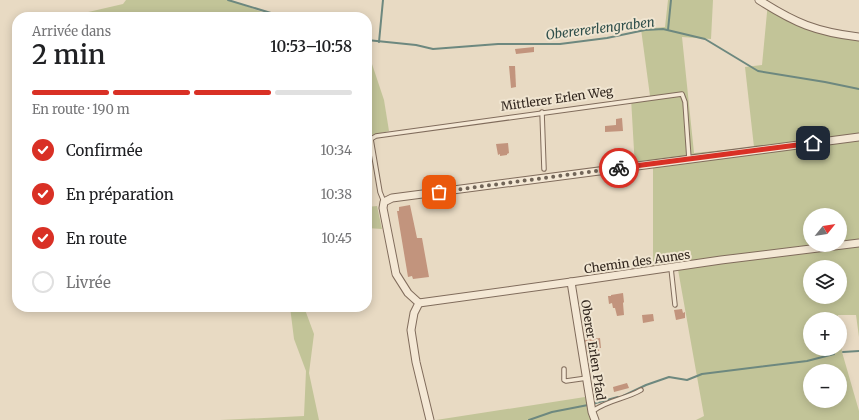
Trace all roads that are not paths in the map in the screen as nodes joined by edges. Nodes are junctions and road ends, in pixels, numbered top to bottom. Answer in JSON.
{"nodes":[{"id":1,"x":759,"y":0,"type":"edge"},
{"id":2,"x":859,"y":37,"type":"edge"},
{"id":3,"x":542,"y":112,"type":"junction"},
{"id":4,"x":859,"y":137,"type":"edge"},
{"id":5,"x":372,"y":138,"type":"edge"},
{"id":6,"x":372,"y":145,"type":"edge"},
{"id":7,"x":690,"y":159,"type":"junction"},
{"id":8,"x":544,"y":169,"type":"dead end"},
{"id":9,"x":384,"y":202,"type":"junction"},
{"id":10,"x":859,"y":243,"type":"edge"},
{"id":11,"x":671,"y":268,"type":"junction"},
{"id":12,"x":571,"y":282,"type":"junction"},
{"id":13,"x":419,"y":303,"type":"junction"},
{"id":14,"x":675,"y":305,"type":"dead end"},
{"id":15,"x":564,"y":369,"type":"dead end"},
{"id":16,"x":587,"y":378,"type":"junction"},
{"id":17,"x":641,"y":390,"type":"dead end"},
{"id":18,"x":592,"y":412,"type":"junction"},
{"id":19,"x":430,"y":420,"type":"edge"},
{"id":20,"x":595,"y":420,"type":"edge"}],
"edges":[{"from":1,"to":2,"type":"street"},
{"from":3,"to":5,"type":"lane","name":"Mittlerer Erlen Weg"},
{"from":3,"to":7,"type":"lane","name":"Mittlerer Erlen Weg"},
{"from":3,"to":8,"type":"lane"},
{"from":4,"to":7,"type":"street"},
{"from":6,"to":9,"type":"lane","name":"Mittlerer Erlen Weg"},
{"from":7,"to":9,"type":"street"},
{"from":9,"to":13,"type":"street"},
{"from":10,"to":11,"type":"street","name":"Chemin des Aunes"},
{"from":11,"to":12,"type":"street","name":"Chemin des Aunes"},
{"from":11,"to":14,"type":"lane"},
{"from":12,"to":13,"type":"street","name":"Chemin des Aunes"},
{"from":12,"to":16,"type":"street","name":"Oberer Erlen Pfad"},
{"from":13,"to":19,"type":"street"},
{"from":15,"to":16,"type":"lane"},
{"from":16,"to":18,"type":"street","name":"Oberer Erlen Pfad"},
{"from":17,"to":18,"type":"lane"},
{"from":18,"to":20,"type":"street","name":"Oberer Erlen Pfad"}]}
